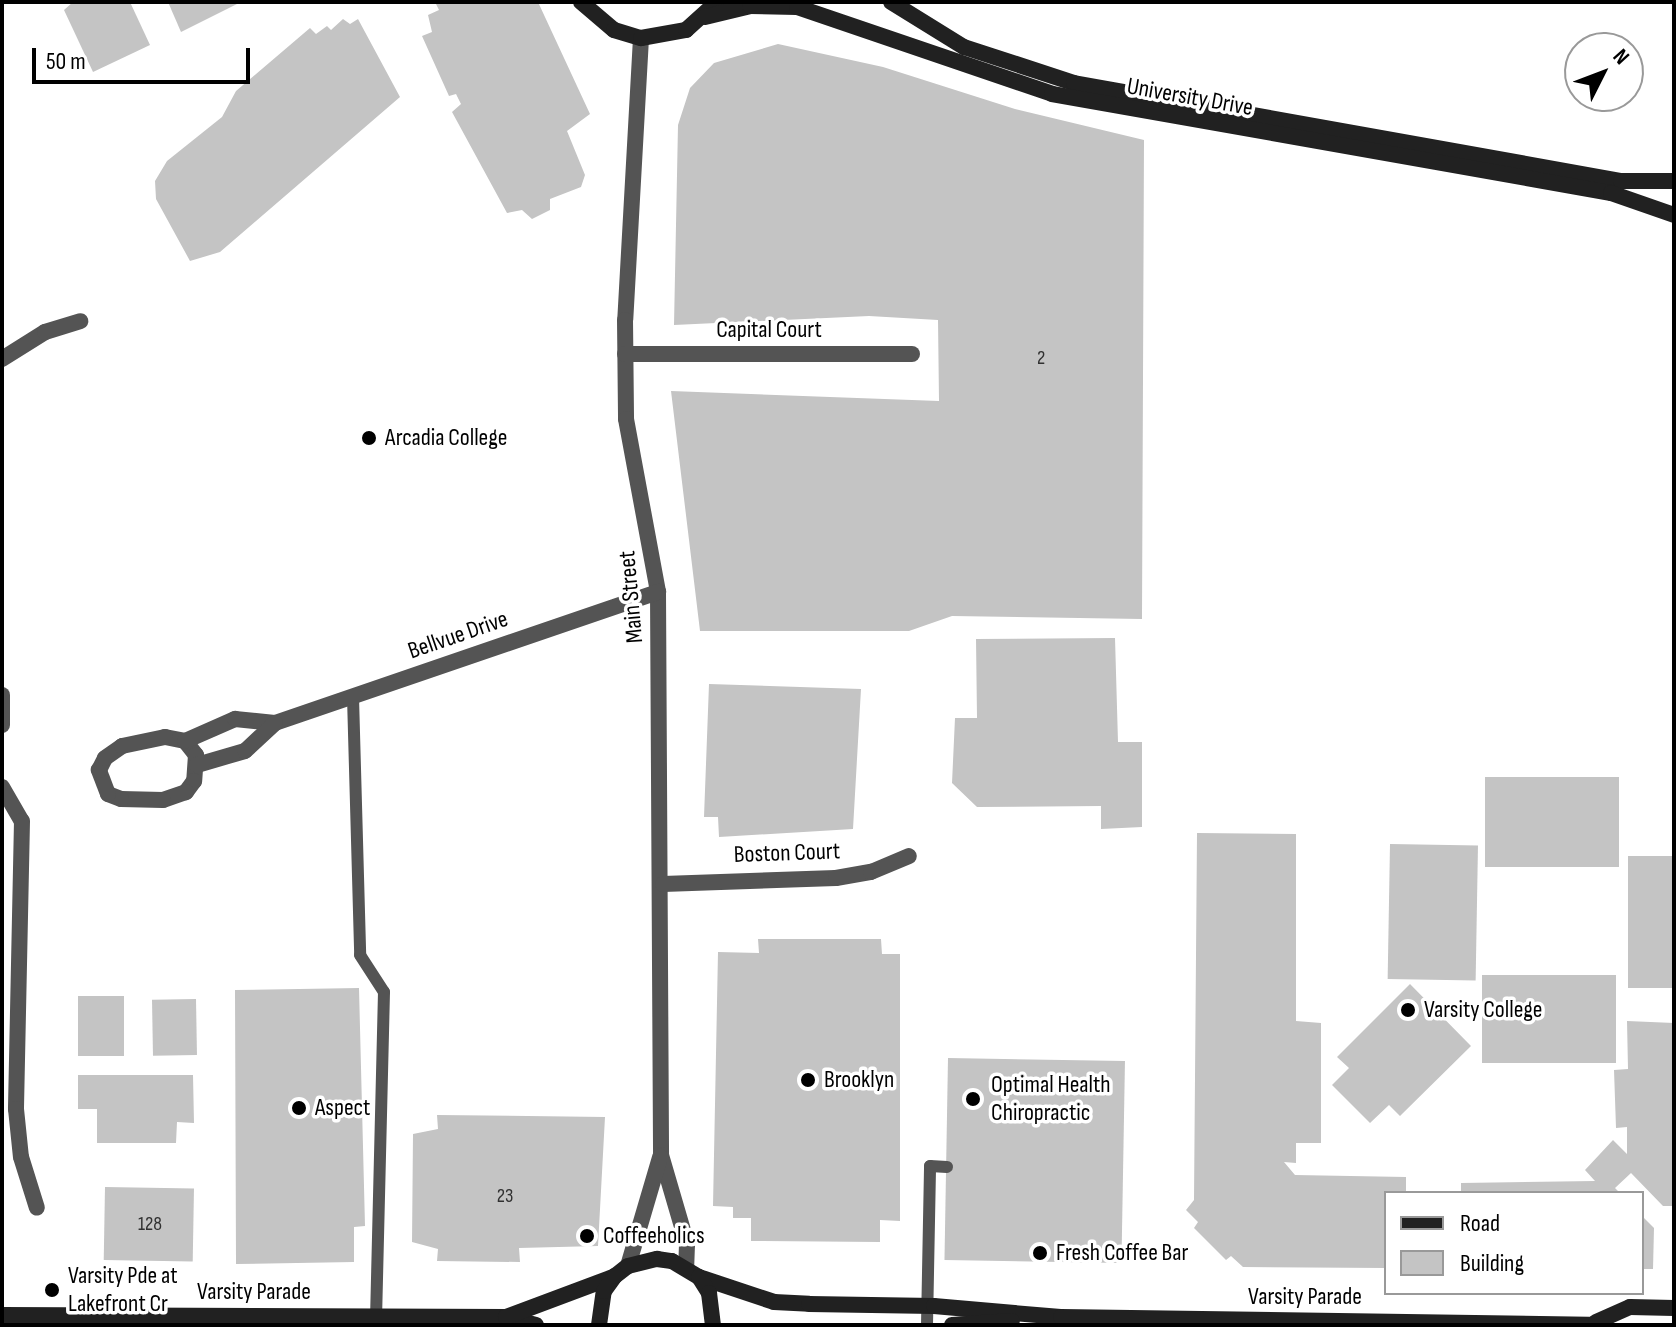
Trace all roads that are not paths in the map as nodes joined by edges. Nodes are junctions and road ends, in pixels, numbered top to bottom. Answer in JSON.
{"nodes":[{"id":1,"x":581,"y":2,"type":"edge"},
{"id":2,"x":717,"y":2,"type":"edge"},
{"id":3,"x":891,"y":2,"type":"edge"},
{"id":4,"x":705,"y":17,"type":"junction"},
{"id":5,"x":641,"y":38,"type":"junction"},
{"id":6,"x":1674,"y":181,"type":"edge"},
{"id":7,"x":1674,"y":215,"type":"edge"},
{"id":8,"x":80,"y":321,"type":"dead end"},
{"id":9,"x":625,"y":354,"type":"junction"},
{"id":10,"x":912,"y":354,"type":"dead end"},
{"id":11,"x":2,"y":359,"type":"edge"},
{"id":12,"x":658,"y":592,"type":"junction"},
{"id":13,"x":2,"y":695,"type":"edge"},
{"id":14,"x":353,"y":697,"type":"junction"},
{"id":15,"x":275,"y":723,"type":"junction"},
{"id":16,"x":2,"y":725,"type":"edge"},
{"id":17,"x":185,"y":741,"type":"junction"},
{"id":18,"x":197,"y":765,"type":"junction"},
{"id":19,"x":2,"y":787,"type":"edge"},
{"id":20,"x":909,"y":856,"type":"dead end"},
{"id":21,"x":663,"y":884,"type":"junction"},
{"id":22,"x":9,"y":1111,"type":"edge"},
{"id":23,"x":661,"y":1155,"type":"junction"},
{"id":24,"x":947,"y":1167,"type":"dead end"},
{"id":25,"x":37,"y":1208,"type":"dead end"},
{"id":26,"x":621,"y":1271,"type":"junction"},
{"id":27,"x":692,"y":1272,"type":"junction"},
{"id":28,"x":928,"y":1306,"type":"junction"},
{"id":29,"x":1674,"y":1308,"type":"edge"},
{"id":30,"x":2,"y":1315,"type":"edge"},
{"id":31,"x":258,"y":1315,"type":"junction"},
{"id":32,"x":77,"y":1316,"type":"junction"},
{"id":33,"x":376,"y":1316,"type":"junction"},
{"id":34,"x":506,"y":1317,"type":"junction"},
{"id":35,"x":1061,"y":1317,"type":"junction"},
{"id":36,"x":1600,"y":1324,"type":"edge"},
{"id":37,"x":119,"y":1325,"type":"edge"},
{"id":38,"x":218,"y":1325,"type":"edge"},
{"id":39,"x":536,"y":1325,"type":"edge"},
{"id":40,"x":599,"y":1325,"type":"edge"},
{"id":41,"x":713,"y":1325,"type":"edge"},
{"id":42,"x":927,"y":1325,"type":"edge"},
{"id":43,"x":952,"y":1325,"type":"edge"}],
"edges":[{"from":1,"to":5,"type":"street"},
{"from":2,"to":4,"type":"street"},
{"from":3,"to":6,"type":"street","name":"University Drive"},
{"from":4,"to":5,"type":"street"},
{"from":4,"to":7,"type":"street","name":"University Drive"},
{"from":5,"to":9,"type":"street","name":"Main Street"},
{"from":8,"to":11,"type":"street"},
{"from":9,"to":10,"type":"street","name":"Capital Court"},
{"from":9,"to":12,"type":"street","name":"Main Street"},
{"from":12,"to":14,"type":"street","name":"Bellvue Drive"},
{"from":12,"to":21,"type":"street","name":"Main Street"},
{"from":13,"to":16,"type":"street"},
{"from":14,"to":15,"type":"street","name":"Bellvue Drive"},
{"from":14,"to":33,"type":"lane"},
{"from":15,"to":17,"type":"street"},
{"from":15,"to":18,"type":"street"},
{"from":17,"to":18,"type":"street"},
{"from":17,"to":18,"type":"street"},
{"from":19,"to":22,"type":"street"},
{"from":20,"to":21,"type":"street","name":"Boston Court"},
{"from":21,"to":23,"type":"street","name":"Main Street"},
{"from":22,"to":25,"type":"street"},
{"from":23,"to":26,"type":"street"},
{"from":23,"to":27,"type":"street"},
{"from":24,"to":28,"type":"lane"},
{"from":26,"to":27,"type":"street","name":"Varsity Parade"},
{"from":26,"to":34,"type":"street","name":"Varsity Parade"},
{"from":26,"to":40,"type":"street"},
{"from":27,"to":28,"type":"street","name":"Varsity Parade"},
{"from":27,"to":41,"type":"street"},
{"from":28,"to":35,"type":"street","name":"Varsity Parade"},
{"from":28,"to":42,"type":"lane"},
{"from":29,"to":36,"type":"street","name":"Varsity Parade"},
{"from":30,"to":32,"type":"street","name":"Varsity Parade"},
{"from":31,"to":32,"type":"street","name":"Varsity Parade"},
{"from":31,"to":33,"type":"street","name":"Varsity Parade"},
{"from":31,"to":38,"type":"street"},
{"from":32,"to":37,"type":"street"},
{"from":33,"to":34,"type":"street","name":"Varsity Parade"},
{"from":34,"to":39,"type":"street","name":"Varsity Parade"},
{"from":35,"to":36,"type":"street","name":"Varsity Parade"},
{"from":35,"to":43,"type":"street","name":"Varsity Parade"}]}
